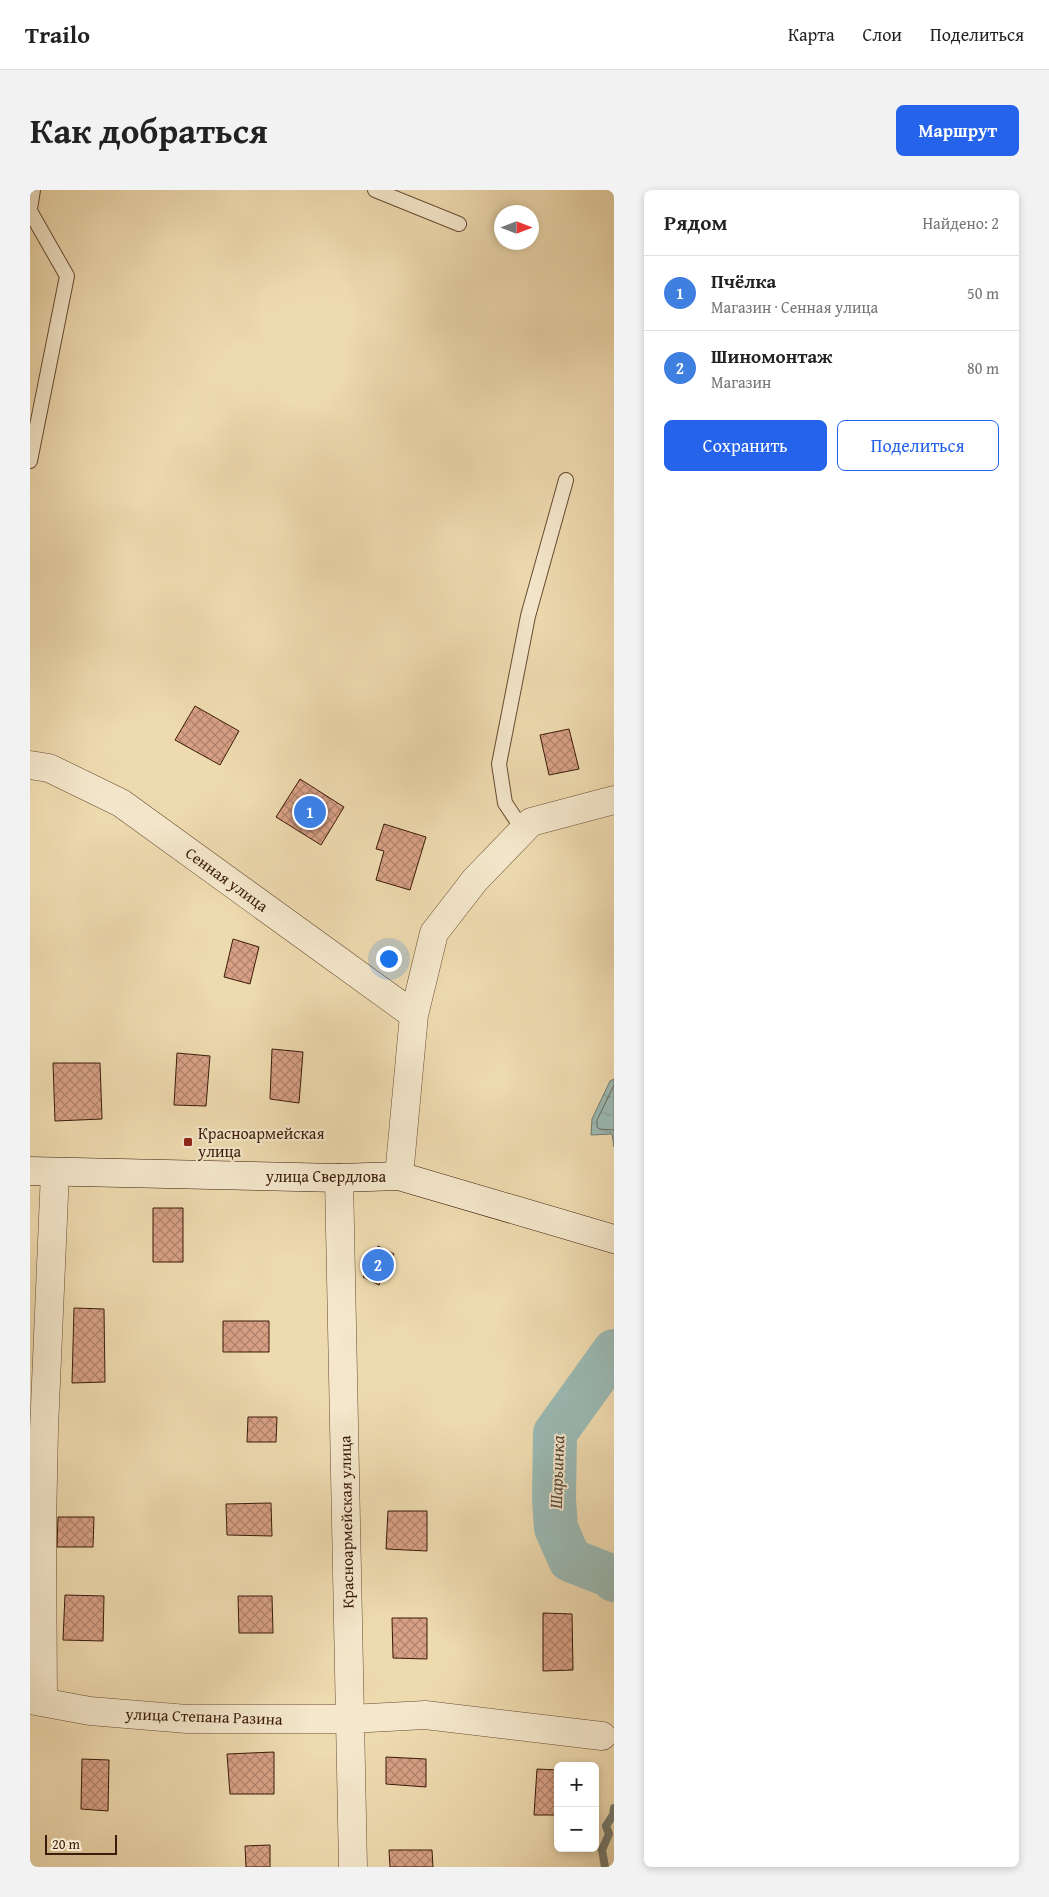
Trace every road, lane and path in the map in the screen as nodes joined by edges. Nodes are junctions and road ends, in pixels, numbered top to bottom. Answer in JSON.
{"nodes":[{"id":1,"x":33,"y":190,"type":"edge"},
{"id":2,"x":375,"y":190,"type":"edge"},
{"id":3,"x":30,"y":210,"type":"edge"},
{"id":4,"x":459,"y":224,"type":"dead end"},
{"id":5,"x":30,"y":460,"type":"edge"},
{"id":6,"x":566,"y":480,"type":"dead end"},
{"id":7,"x":30,"y":765,"type":"edge"},
{"id":8,"x":614,"y":800,"type":"edge"},
{"id":9,"x":523,"y":830,"type":"junction"},
{"id":10,"x":414,"y":1015,"type":"junction"},
{"id":11,"x":42,"y":1172,"type":"edge"},
{"id":12,"x":399,"y":1176,"type":"junction"},
{"id":13,"x":339,"y":1178,"type":"junction"},
{"id":14,"x":614,"y":1239,"type":"edge"},
{"id":15,"x":37,"y":1701,"type":"edge"},
{"id":16,"x":350,"y":1719,"type":"junction"},
{"id":17,"x":602,"y":1736,"type":"dead end"},
{"id":18,"x":353,"y":1867,"type":"edge"}],
"edges":[{"from":1,"to":3,"type":"lane"},
{"from":2,"to":4,"type":"lane"},
{"from":3,"to":5,"type":"lane"},
{"from":6,"to":9,"type":"lane"},
{"from":7,"to":10,"type":"street","name":"Сенная улица"},
{"from":8,"to":9,"type":"street"},
{"from":9,"to":10,"type":"street"},
{"from":10,"to":12,"type":"street"},
{"from":11,"to":13,"type":"street","name":"улица Свердлова"},
{"from":11,"to":15,"type":"street"},
{"from":12,"to":13,"type":"street","name":"улица Свердлова"},
{"from":12,"to":14,"type":"street","name":"улица Свердлова"},
{"from":13,"to":16,"type":"street","name":"Красноармейская улица"},
{"from":15,"to":16,"type":"street","name":"улица Степана Разина"},
{"from":16,"to":17,"type":"street","name":"улица Степана Разина"},
{"from":16,"to":18,"type":"street","name":"Красноармейская улица"}]}
